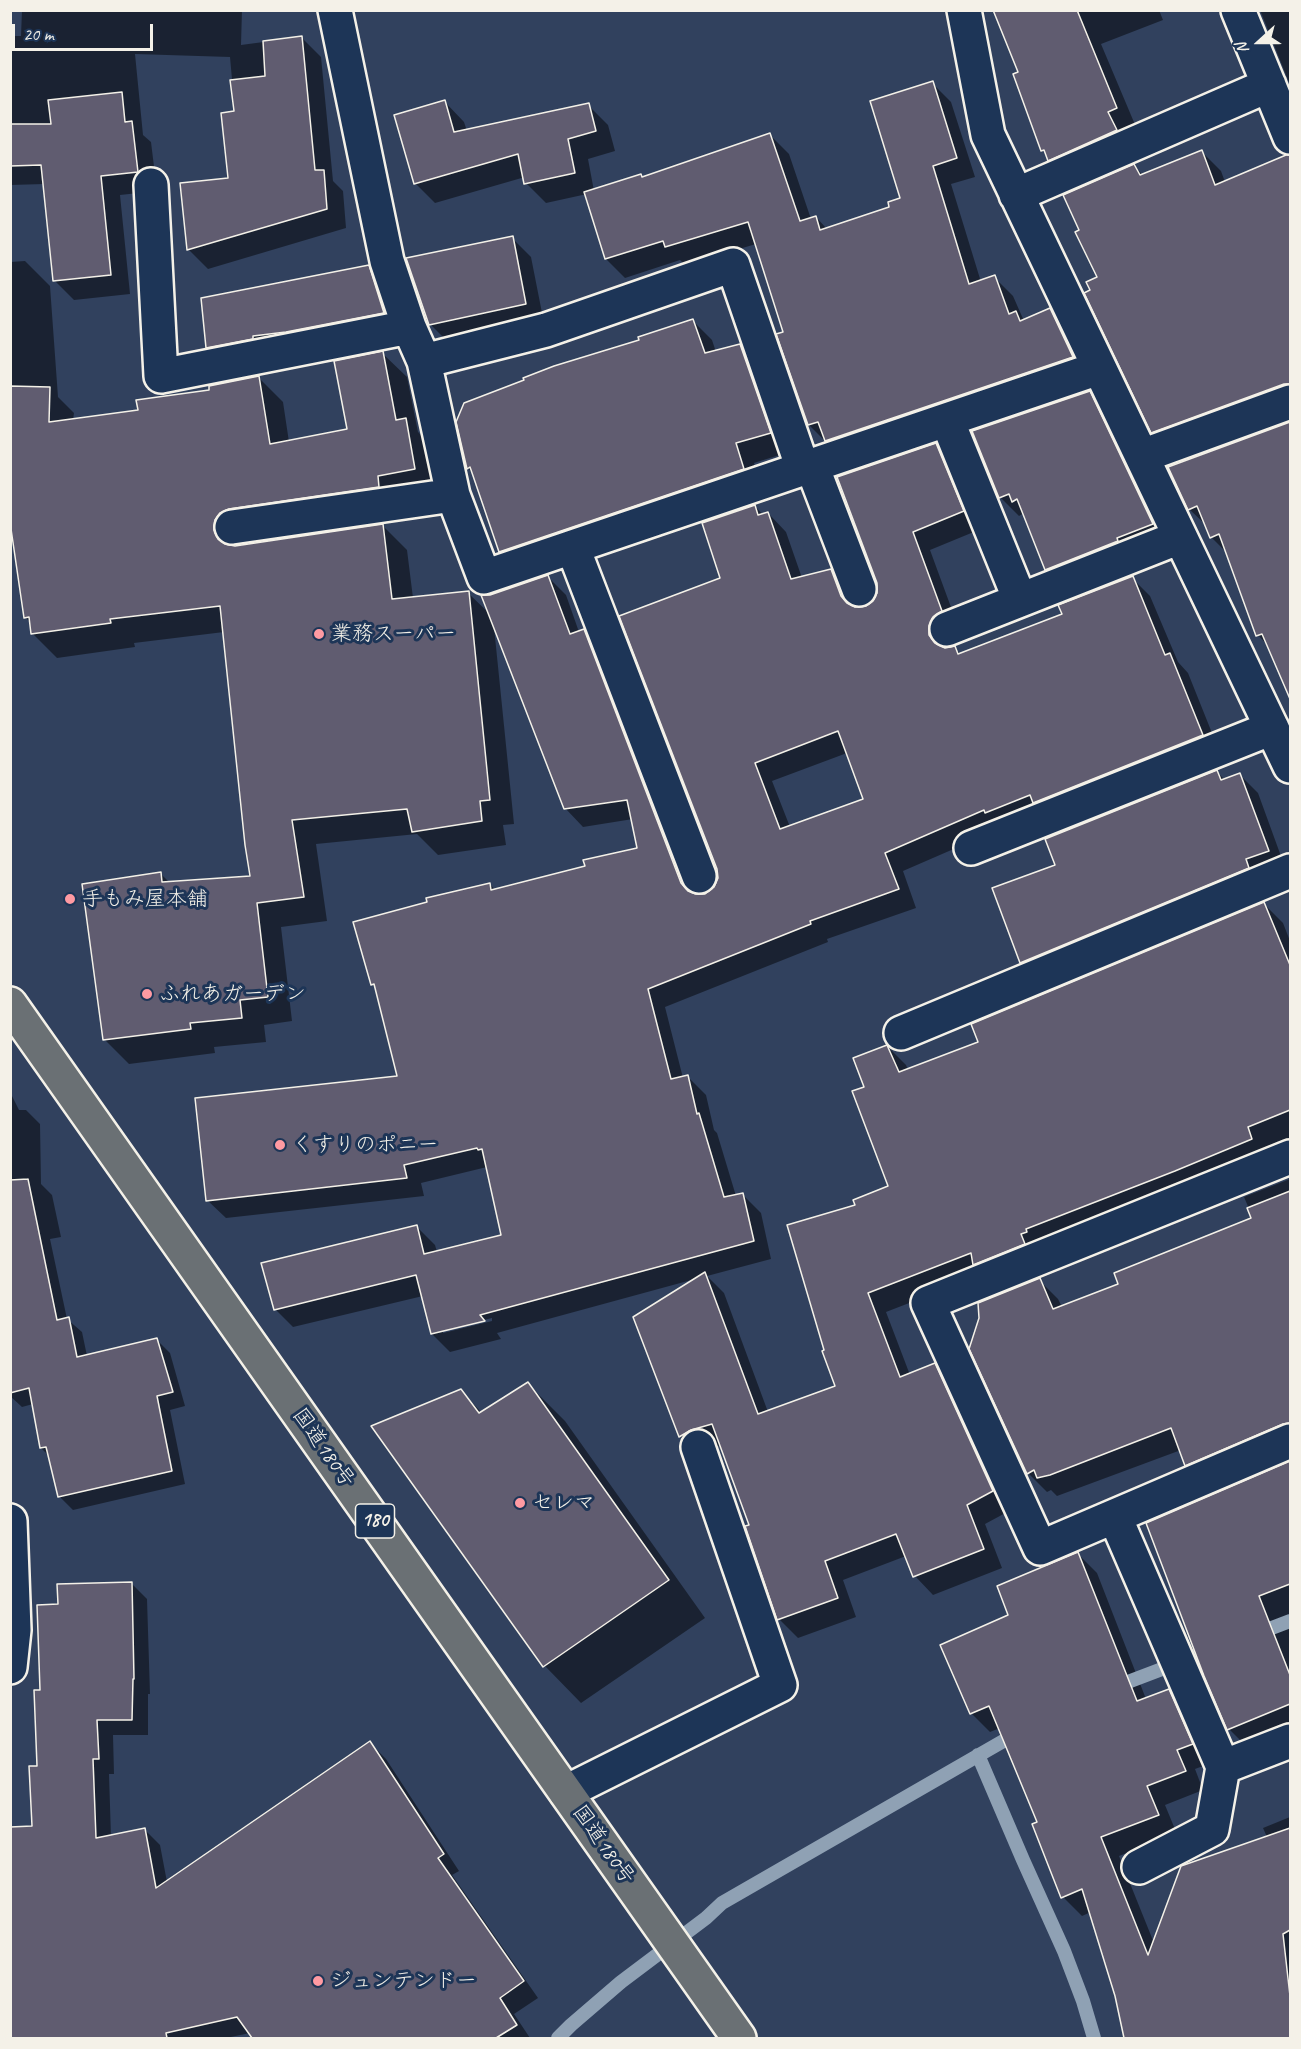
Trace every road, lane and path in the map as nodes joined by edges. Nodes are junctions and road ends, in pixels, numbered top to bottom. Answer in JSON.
{"nodes":[{"id":1,"x":335,"y":10,"type":"edge"},
{"id":2,"x":964,"y":10,"type":"edge"},
{"id":3,"x":1238,"y":10,"type":"edge"},
{"id":4,"x":1269,"y":85,"type":"junction"},
{"id":5,"x":1290,"y":137,"type":"edge"},
{"id":6,"x":150,"y":185,"type":"dead end"},
{"id":7,"x":1016,"y":195,"type":"junction"},
{"id":8,"x":409,"y":327,"type":"junction"},
{"id":9,"x":424,"y":361,"type":"junction"},
{"id":10,"x":1099,"y":368,"type":"junction"},
{"id":11,"x":1290,"y":402,"type":"edge"},
{"id":12,"x":947,"y":420,"type":"junction"},
{"id":13,"x":1142,"y":456,"type":"junction"},
{"id":14,"x":807,"y":468,"type":"junction"},
{"id":15,"x":453,"y":495,"type":"junction"},
{"id":16,"x":232,"y":527,"type":"dead end"},
{"id":17,"x":1180,"y":537,"type":"junction"},
{"id":18,"x":573,"y":548,"type":"junction"},
{"id":19,"x":859,"y":589,"type":"dead end"},
{"id":20,"x":1020,"y":600,"type":"junction"},
{"id":21,"x":947,"y":629,"type":"dead end"},
{"id":22,"x":1272,"y":728,"type":"junction"},
{"id":23,"x":1290,"y":766,"type":"edge"},
{"id":24,"x":971,"y":848,"type":"dead end"},
{"id":25,"x":1290,"y":871,"type":"edge"},
{"id":26,"x":699,"y":876,"type":"dead end"},
{"id":27,"x":10,"y":1004,"type":"edge"},
{"id":28,"x":901,"y":1033,"type":"dead end"},
{"id":29,"x":1290,"y":1157,"type":"edge"},
{"id":30,"x":1290,"y":1441,"type":"edge"},
{"id":31,"x":698,"y":1447,"type":"dead end"},
{"id":32,"x":1115,"y":1518,"type":"junction"},
{"id":33,"x":10,"y":1521,"type":"edge"},
{"id":34,"x":10,"y":1667,"type":"edge"},
{"id":35,"x":1290,"y":1741,"type":"edge"},
{"id":36,"x":1223,"y":1767,"type":"junction"},
{"id":37,"x":566,"y":1792,"type":"junction"},
{"id":38,"x":1139,"y":1867,"type":"dead end"},
{"id":39,"x":739,"y":2038,"type":"edge"}],
"edges":[{"from":1,"to":8,"type":"street"},
{"from":2,"to":7,"type":"street"},
{"from":3,"to":4,"type":"street"},
{"from":4,"to":5,"type":"street"},
{"from":4,"to":7,"type":"street"},
{"from":6,"to":8,"type":"street"},
{"from":7,"to":10,"type":"street"},
{"from":8,"to":9,"type":"street"},
{"from":9,"to":14,"type":"street"},
{"from":9,"to":15,"type":"street"},
{"from":10,"to":12,"type":"street"},
{"from":10,"to":13,"type":"street"},
{"from":11,"to":13,"type":"street"},
{"from":12,"to":14,"type":"street"},
{"from":12,"to":20,"type":"street"},
{"from":13,"to":17,"type":"street"},
{"from":14,"to":18,"type":"street"},
{"from":14,"to":19,"type":"street"},
{"from":15,"to":16,"type":"street"},
{"from":15,"to":18,"type":"street"},
{"from":17,"to":20,"type":"street"},
{"from":17,"to":22,"type":"street"},
{"from":18,"to":26,"type":"street"},
{"from":20,"to":21,"type":"street"},
{"from":22,"to":23,"type":"street"},
{"from":22,"to":24,"type":"street"},
{"from":25,"to":28,"type":"street"},
{"from":27,"to":37,"type":"highway","name":"国道180号","number":"180"},
{"from":29,"to":32,"type":"street"},
{"from":30,"to":32,"type":"street"},
{"from":31,"to":37,"type":"street"},
{"from":32,"to":36,"type":"street"},
{"from":33,"to":34,"type":"street"},
{"from":35,"to":36,"type":"street"},
{"from":36,"to":38,"type":"street"},
{"from":37,"to":39,"type":"highway","name":"国道180号","number":"180"}]}
